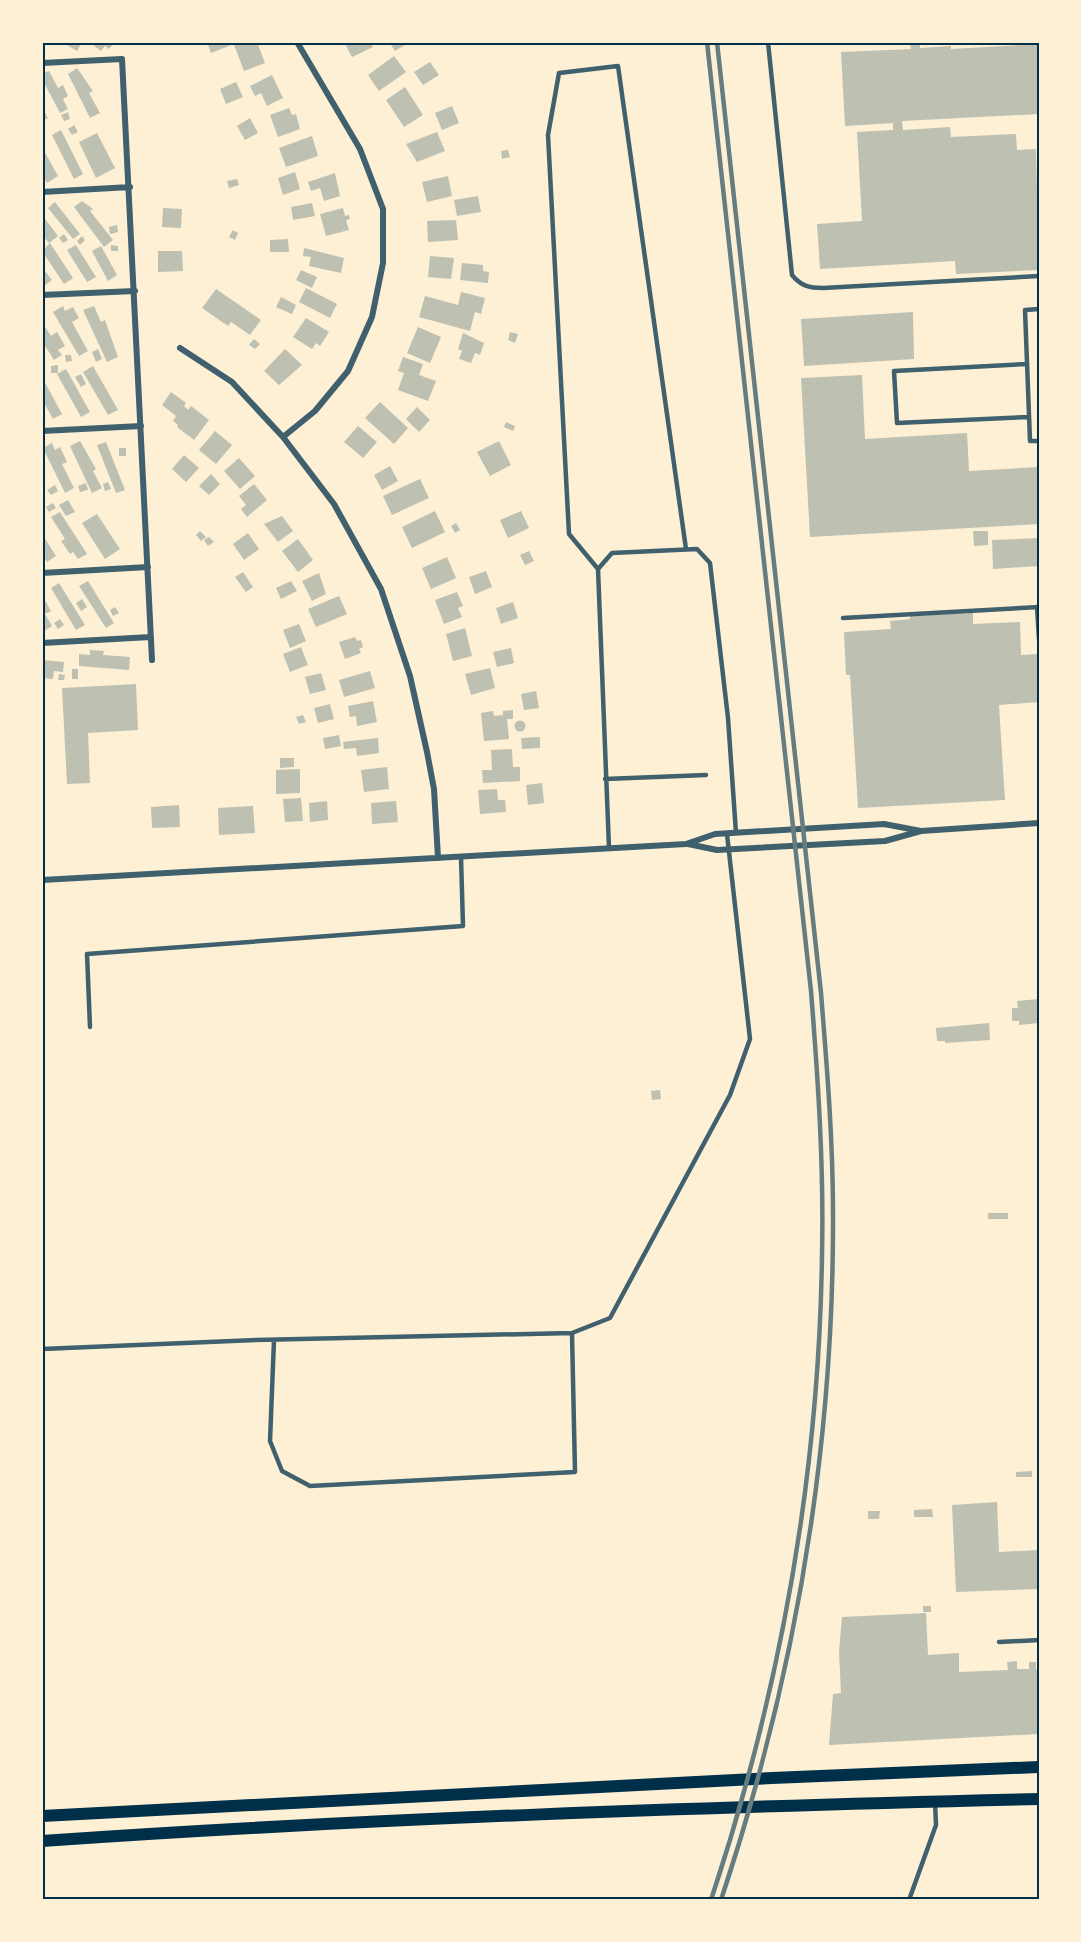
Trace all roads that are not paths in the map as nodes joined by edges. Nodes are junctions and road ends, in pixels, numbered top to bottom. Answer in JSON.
{"nodes":[{"id":1,"x":297,"y":42,"type":"edge"},
{"id":2,"x":768,"y":42,"type":"edge"},
{"id":3,"x":42,"y":63,"type":"edge"},
{"id":4,"x":130,"y":187,"type":"junction"},
{"id":5,"x":42,"y":192,"type":"edge"},
{"id":6,"x":1039,"y":276,"type":"edge"},
{"id":7,"x":135,"y":291,"type":"junction"},
{"id":8,"x":42,"y":295,"type":"edge"},
{"id":9,"x":1039,"y":309,"type":"edge"},
{"id":10,"x":180,"y":348,"type":"dead end"},
{"id":11,"x":1027,"y":364,"type":"junction"},
{"id":12,"x":1029,"y":417,"type":"junction"},
{"id":13,"x":141,"y":426,"type":"junction"},
{"id":14,"x":42,"y":431,"type":"edge"},
{"id":15,"x":283,"y":437,"type":"junction"},
{"id":16,"x":1039,"y":441,"type":"edge"},
{"id":17,"x":686,"y":549,"type":"junction"},
{"id":18,"x":148,"y":567,"type":"junction"},
{"id":19,"x":598,"y":569,"type":"junction"},
{"id":20,"x":42,"y":573,"type":"edge"},
{"id":21,"x":1038,"y":607,"type":"edge"},
{"id":22,"x":843,"y":618,"type":"dead end"},
{"id":23,"x":151,"y":637,"type":"junction"},
{"id":24,"x":1039,"y":639,"type":"edge"},
{"id":25,"x":42,"y":643,"type":"edge"},
{"id":26,"x":152,"y":660,"type":"dead end"},
{"id":27,"x":706,"y":775,"type":"dead end"},
{"id":28,"x":605,"y":779,"type":"junction"},
{"id":29,"x":1039,"y":823,"type":"edge"},
{"id":30,"x":921,"y":831,"type":"junction"},
{"id":31,"x":736,"y":833,"type":"junction"},
{"id":32,"x":727,"y":834,"type":"junction"},
{"id":33,"x":686,"y":844,"type":"junction"},
{"id":34,"x":609,"y":848,"type":"junction"},
{"id":35,"x":728,"y":849,"type":"junction"},
{"id":36,"x":461,"y":857,"type":"junction"},
{"id":37,"x":438,"y":858,"type":"junction"},
{"id":38,"x":42,"y":880,"type":"edge"},
{"id":39,"x":90,"y":1027,"type":"dead end"},
{"id":40,"x":572,"y":1333,"type":"junction"},
{"id":41,"x":274,"y":1340,"type":"junction"},
{"id":42,"x":42,"y":1349,"type":"edge"},
{"id":43,"x":1039,"y":1640,"type":"edge"},
{"id":44,"x":999,"y":1642,"type":"dead end"},
{"id":45,"x":1039,"y":1767,"type":"edge"},
{"id":46,"x":1039,"y":1799,"type":"edge"},
{"id":47,"x":935,"y":1802,"type":"junction"},
{"id":48,"x":42,"y":1816,"type":"edge"},
{"id":49,"x":42,"y":1841,"type":"edge"},
{"id":50,"x":909,"y":1900,"type":"edge"}],
"edges":[{"from":1,"to":15,"type":"street"},
{"from":2,"to":6,"type":"lane"},
{"from":3,"to":4,"type":"street"},
{"from":4,"to":5,"type":"street"},
{"from":4,"to":7,"type":"street"},
{"from":7,"to":8,"type":"street"},
{"from":7,"to":13,"type":"street"},
{"from":9,"to":11,"type":"lane"},
{"from":10,"to":15,"type":"street"},
{"from":11,"to":12,"type":"lane"},
{"from":11,"to":12,"type":"lane"},
{"from":12,"to":16,"type":"lane"},
{"from":13,"to":14,"type":"street"},
{"from":13,"to":18,"type":"street"},
{"from":15,"to":37,"type":"street"},
{"from":17,"to":19,"type":"lane"},
{"from":17,"to":19,"type":"lane"},
{"from":17,"to":31,"type":"lane"},
{"from":18,"to":20,"type":"street"},
{"from":18,"to":23,"type":"street"},
{"from":19,"to":28,"type":"lane"},
{"from":21,"to":22,"type":"lane"},
{"from":21,"to":24,"type":"lane"},
{"from":23,"to":25,"type":"street"},
{"from":23,"to":26,"type":"street"},
{"from":27,"to":28,"type":"lane"},
{"from":28,"to":34,"type":"lane"},
{"from":29,"to":30,"type":"street"},
{"from":30,"to":31,"type":"street"},
{"from":30,"to":35,"type":"street"},
{"from":31,"to":32,"type":"street"},
{"from":32,"to":33,"type":"street"},
{"from":32,"to":35,"type":"lane"},
{"from":33,"to":34,"type":"street"},
{"from":33,"to":35,"type":"street"},
{"from":34,"to":36,"type":"street"},
{"from":35,"to":40,"type":"lane"},
{"from":36,"to":37,"type":"street"},
{"from":36,"to":39,"type":"lane"},
{"from":37,"to":38,"type":"street"},
{"from":40,"to":41,"type":"lane"},
{"from":40,"to":41,"type":"lane"},
{"from":41,"to":42,"type":"lane"},
{"from":43,"to":44,"type":"lane"},
{"from":45,"to":48,"type":"main road"},
{"from":46,"to":47,"type":"main road"},
{"from":47,"to":49,"type":"main road"},
{"from":47,"to":50,"type":"lane"}]}
